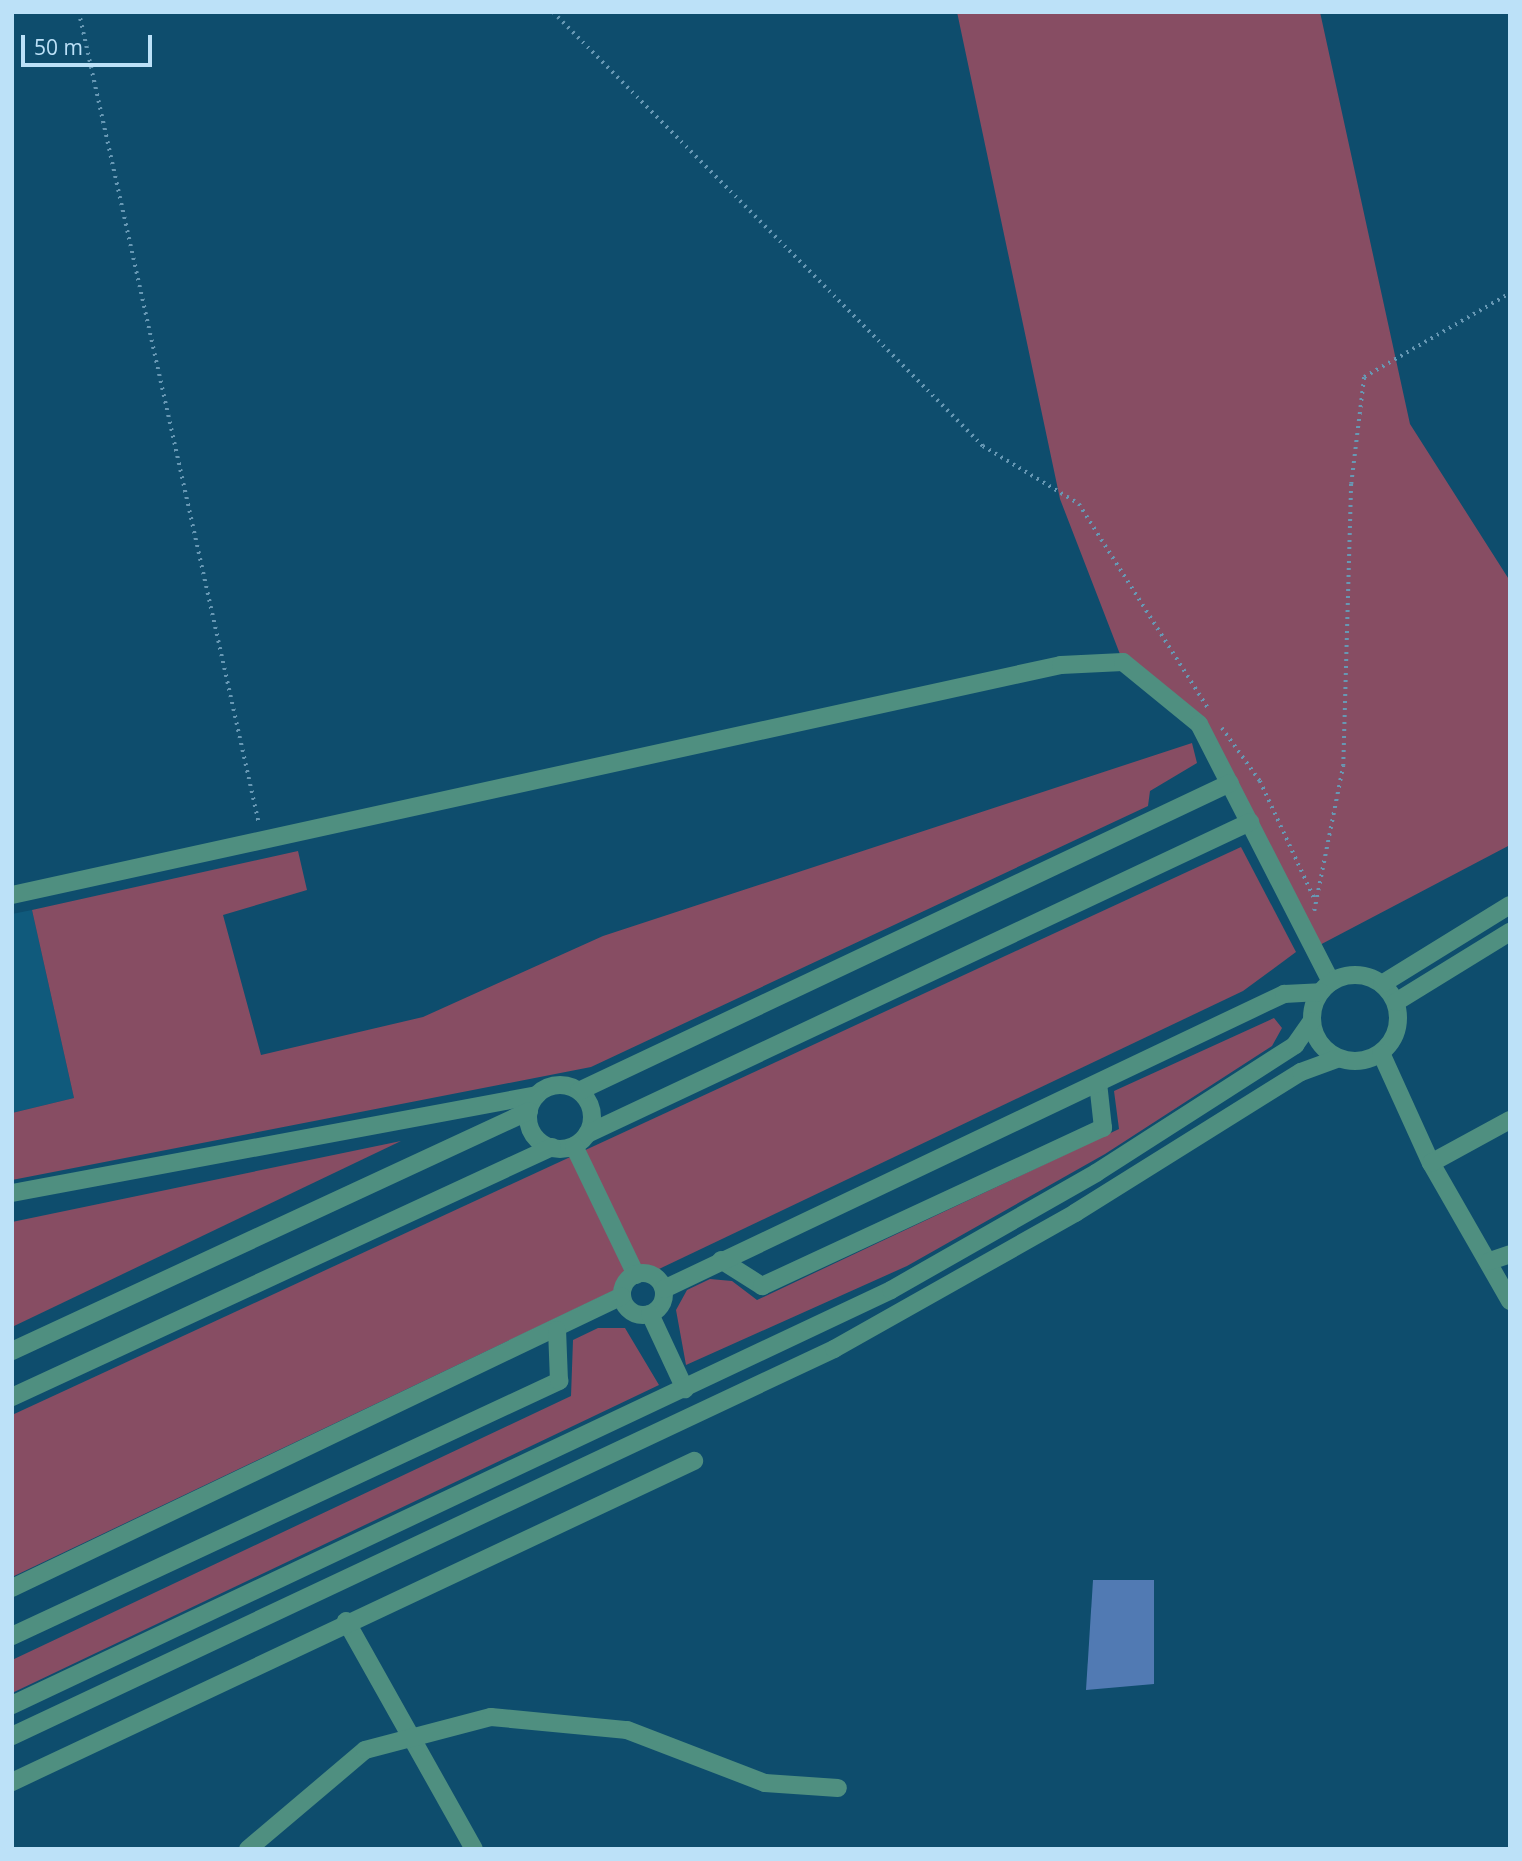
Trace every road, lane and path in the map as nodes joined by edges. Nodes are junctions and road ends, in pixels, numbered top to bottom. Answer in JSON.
{"nodes":[{"id":1,"x":79,"y":12,"type":"edge"},
{"id":2,"x":553,"y":12,"type":"edge"},
{"id":3,"x":1510,"y":293,"type":"edge"},
{"id":4,"x":1230,"y":783,"type":"junction"},
{"id":5,"x":1250,"y":822,"type":"junction"},
{"id":6,"x":262,"y":839,"type":"junction"},
{"id":7,"x":12,"y":895,"type":"edge"},
{"id":8,"x":1314,"y":898,"type":"junction"},
{"id":9,"x":1510,"y":905,"type":"edge"},
{"id":10,"x":1510,"y":932,"type":"edge"},
{"id":11,"x":1314,"y":948,"type":"junction"},
{"id":12,"x":1382,"y":984,"type":"junction"},
{"id":13,"x":1326,"y":987,"type":"junction"},
{"id":14,"x":1395,"y":1002,"type":"junction"},
{"id":15,"x":1312,"y":1021,"type":"junction"},
{"id":16,"x":1381,"y":1053,"type":"junction"},
{"id":17,"x":1339,"y":1058,"type":"junction"},
{"id":18,"x":1098,"y":1083,"type":"junction"},
{"id":19,"x":579,"y":1090,"type":"junction"},
{"id":20,"x":533,"y":1103,"type":"junction"},
{"id":21,"x":1510,"y":1120,"type":"edge"},
{"id":22,"x":580,"y":1140,"type":"junction"},
{"id":23,"x":552,"y":1147,"type":"junction"},
{"id":24,"x":1431,"y":1163,"type":"junction"},
{"id":25,"x":12,"y":1193,"type":"edge"},
{"id":26,"x":1510,"y":1254,"type":"edge"},
{"id":27,"x":721,"y":1260,"type":"junction"},
{"id":28,"x":1490,"y":1261,"type":"junction"},
{"id":29,"x":635,"y":1275,"type":"junction"},
{"id":30,"x":664,"y":1289,"type":"junction"},
{"id":31,"x":622,"y":1296,"type":"junction"},
{"id":32,"x":1510,"y":1301,"type":"edge"},
{"id":33,"x":650,"y":1314,"type":"junction"},
{"id":34,"x":557,"y":1331,"type":"junction"},
{"id":35,"x":12,"y":1351,"type":"edge"},
{"id":36,"x":685,"y":1389,"type":"junction"},
{"id":37,"x":12,"y":1397,"type":"edge"},
{"id":38,"x":694,"y":1461,"type":"dead end"},
{"id":39,"x":12,"y":1588,"type":"edge"},
{"id":40,"x":346,"y":1621,"type":"junction"},
{"id":41,"x":12,"y":1636,"type":"edge"},
{"id":42,"x":12,"y":1704,"type":"edge"},
{"id":43,"x":12,"y":1736,"type":"edge"},
{"id":44,"x":408,"y":1739,"type":"junction"},
{"id":45,"x":12,"y":1782,"type":"edge"},
{"id":46,"x":838,"y":1788,"type":"dead end"},
{"id":47,"x":248,"y":1849,"type":"edge"},
{"id":48,"x":474,"y":1849,"type":"edge"}],
"edges":[{"from":1,"to":6,"type":"path"},
{"from":2,"to":8,"type":"path"},
{"from":3,"to":8,"type":"path"},
{"from":4,"to":5,"type":"street"},
{"from":4,"to":6,"type":"street"},
{"from":4,"to":19,"type":"street"},
{"from":5,"to":11,"type":"street"},
{"from":5,"to":22,"type":"street"},
{"from":6,"to":7,"type":"street"},
{"from":8,"to":11,"type":"path"},
{"from":9,"to":12,"type":"street"},
{"from":10,"to":14,"type":"street"},
{"from":11,"to":13,"type":"street"},
{"from":12,"to":13,"type":"street"},
{"from":12,"to":14,"type":"street"},
{"from":13,"to":15,"type":"street"},
{"from":13,"to":18,"type":"street"},
{"from":14,"to":16,"type":"street"},
{"from":15,"to":17,"type":"street"},
{"from":15,"to":36,"type":"street"},
{"from":16,"to":17,"type":"street"},
{"from":16,"to":24,"type":"street"},
{"from":17,"to":43,"type":"street"},
{"from":18,"to":27,"type":"street"},
{"from":18,"to":27,"type":"street"},
{"from":19,"to":20,"type":"street"},
{"from":19,"to":22,"type":"street"},
{"from":20,"to":23,"type":"street"},
{"from":20,"to":25,"type":"street"},
{"from":20,"to":35,"type":"street"},
{"from":21,"to":24,"type":"street"},
{"from":22,"to":23,"type":"street"},
{"from":22,"to":29,"type":"street"},
{"from":23,"to":37,"type":"street"},
{"from":24,"to":28,"type":"street"},
{"from":26,"to":28,"type":"street"},
{"from":27,"to":30,"type":"street"},
{"from":28,"to":32,"type":"street"},
{"from":29,"to":30,"type":"street"},
{"from":29,"to":31,"type":"street"},
{"from":30,"to":33,"type":"street"},
{"from":31,"to":33,"type":"street"},
{"from":31,"to":34,"type":"street"},
{"from":33,"to":36,"type":"street"},
{"from":34,"to":39,"type":"street"},
{"from":34,"to":41,"type":"street"},
{"from":36,"to":42,"type":"street"},
{"from":38,"to":40,"type":"street"},
{"from":40,"to":44,"type":"street"},
{"from":40,"to":45,"type":"street"},
{"from":44,"to":46,"type":"street"},
{"from":44,"to":47,"type":"street"},
{"from":44,"to":48,"type":"street"}]}
